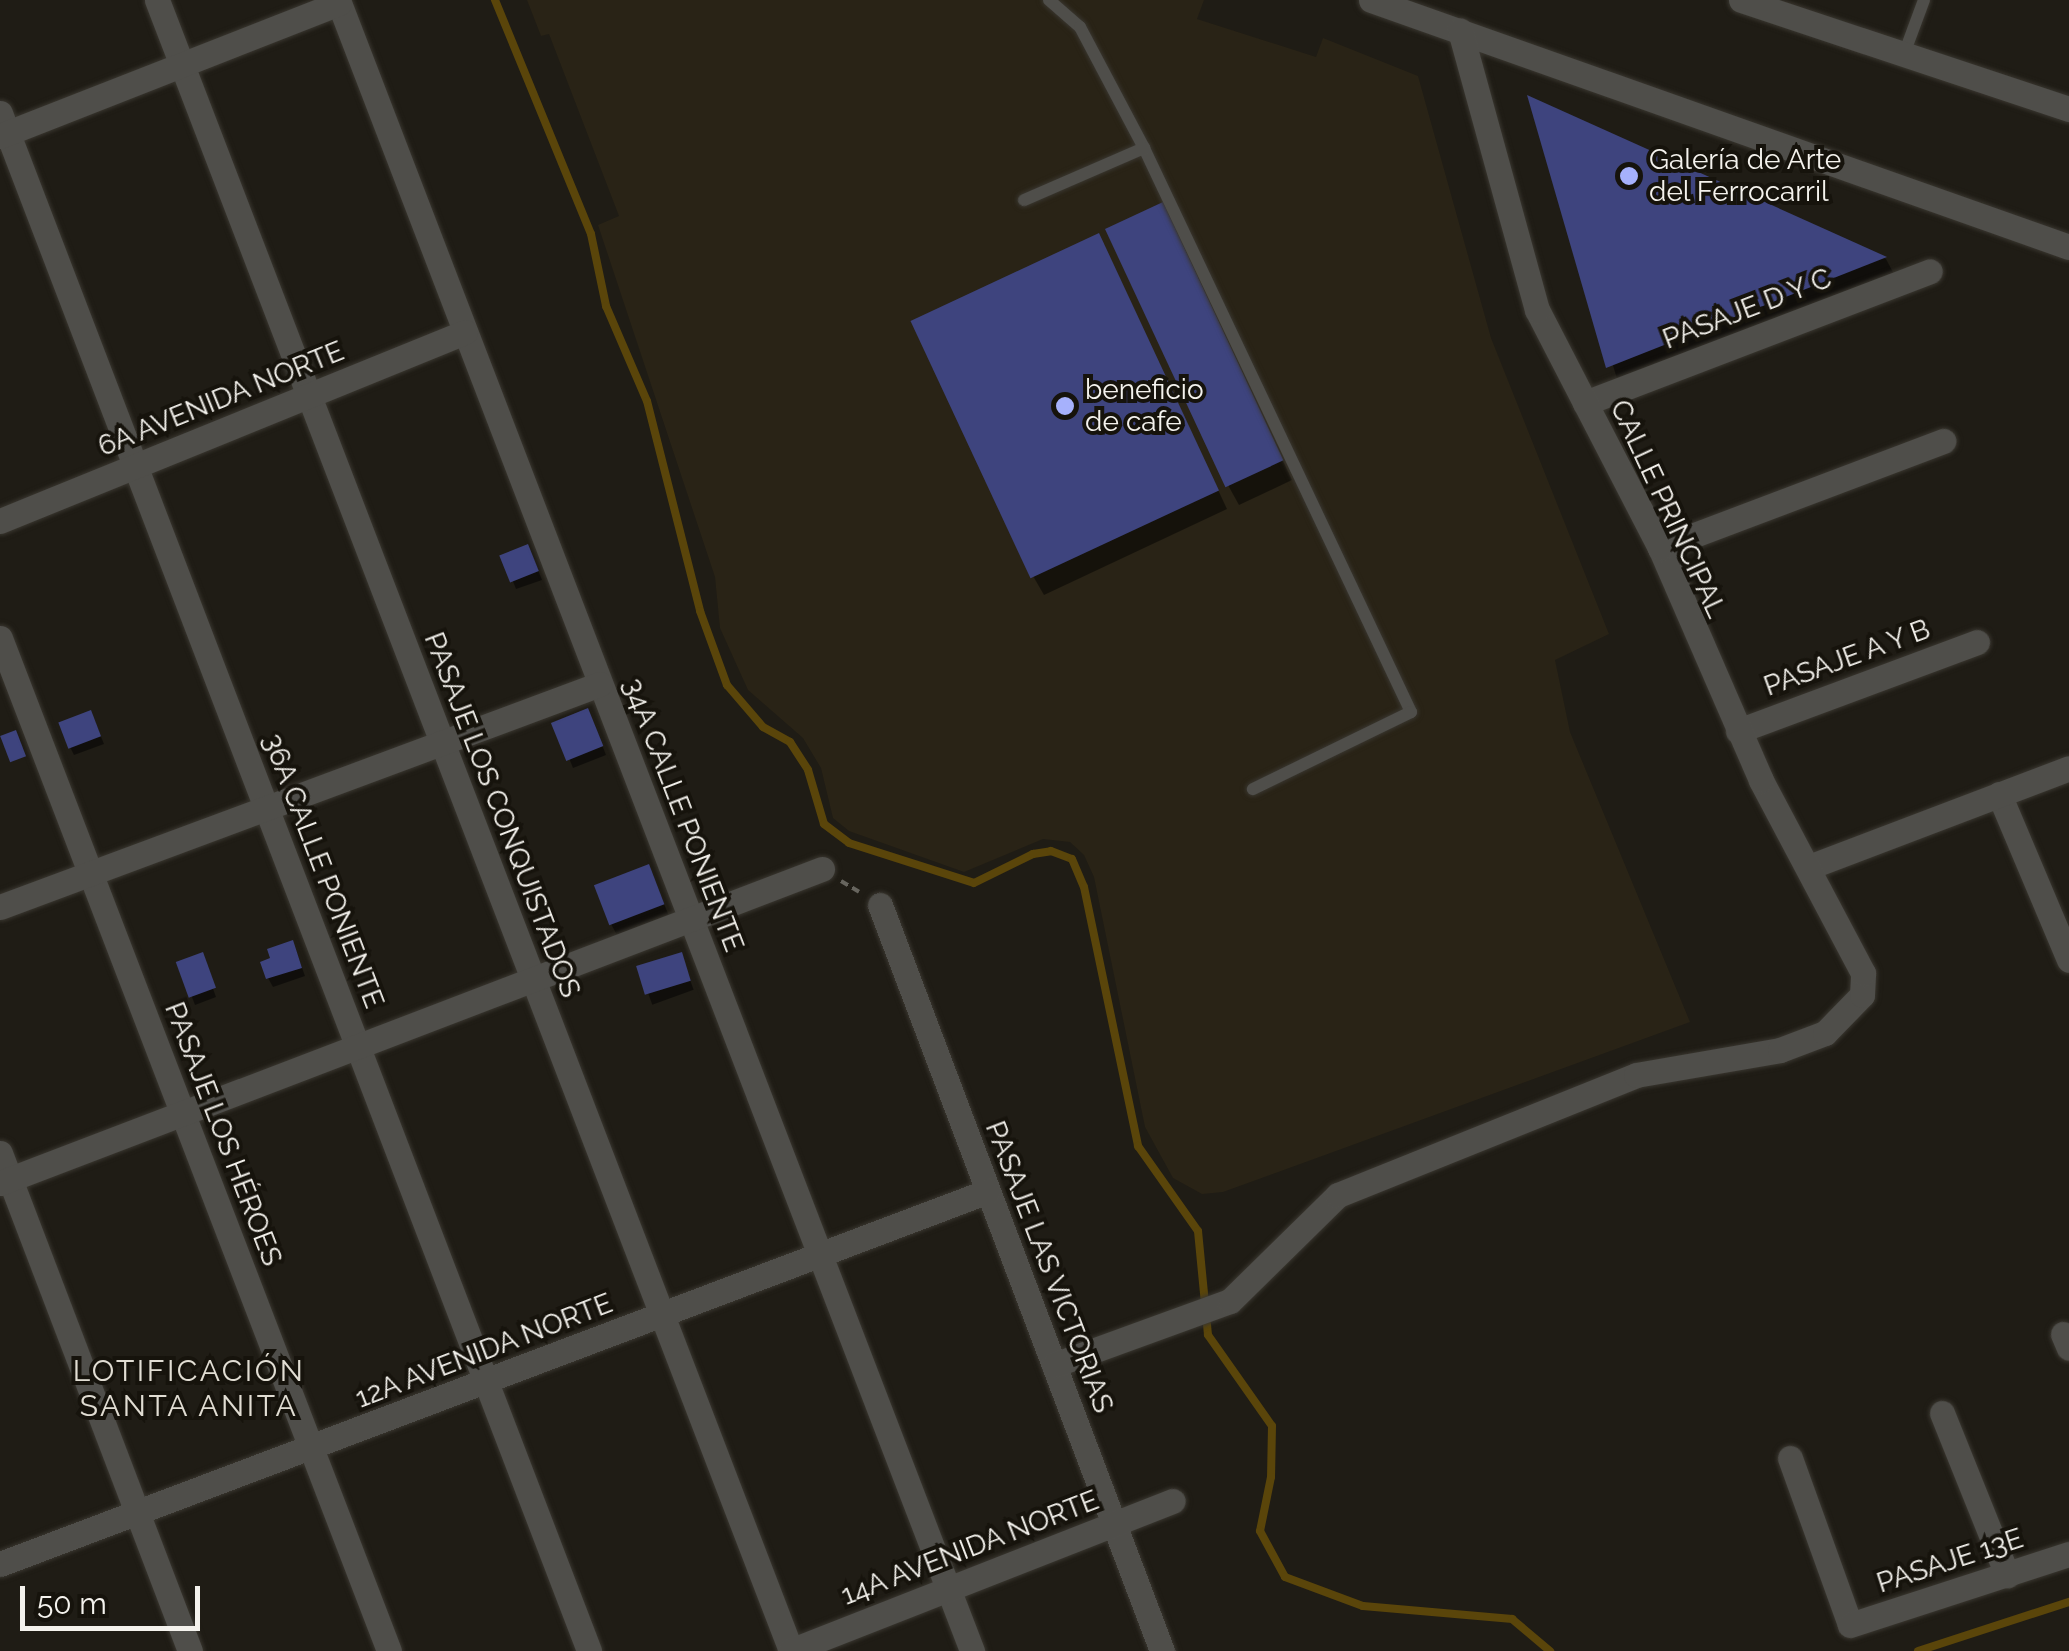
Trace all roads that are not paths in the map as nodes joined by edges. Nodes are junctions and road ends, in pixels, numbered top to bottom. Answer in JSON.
{"nodes":[{"id":1,"x":157,"y":0,"type":"edge"},
{"id":2,"x":1049,"y":0,"type":"edge"},
{"id":3,"x":1371,"y":0,"type":"edge"},
{"id":4,"x":1741,"y":0,"type":"edge"},
{"id":5,"x":1924,"y":0,"type":"edge"},
{"id":6,"x":338,"y":2,"type":"edge"},
{"id":7,"x":1805,"y":10,"type":"edge"},
{"id":8,"x":1460,"y":30,"type":"junction"},
{"id":9,"x":1904,"y":54,"type":"junction"},
{"id":10,"x":182,"y":65,"type":"junction"},
{"id":11,"x":2068,"y":107,"type":"edge"},
{"id":12,"x":2,"y":127,"type":"edge"},
{"id":13,"x":1144,"y":148,"type":"junction"},
{"id":14,"x":1024,"y":200,"type":"dead end"},
{"id":15,"x":2069,"y":247,"type":"edge"},
{"id":16,"x":1930,"y":271,"type":"dead end"},
{"id":17,"x":466,"y":332,"type":"junction"},
{"id":18,"x":308,"y":396,"type":"junction"},
{"id":19,"x":1585,"y":403,"type":"junction"},
{"id":20,"x":1943,"y":440,"type":"dead end"},
{"id":21,"x":136,"y":466,"type":"junction"},
{"id":22,"x":0,"y":521,"type":"edge"},
{"id":23,"x":1660,"y":548,"type":"junction"},
{"id":24,"x":0,"y":638,"type":"edge"},
{"id":25,"x":1977,"y":642,"type":"dead end"},
{"id":26,"x":600,"y":684,"type":"junction"},
{"id":27,"x":1738,"y":730,"type":"junction"},
{"id":28,"x":442,"y":744,"type":"junction"},
{"id":29,"x":2069,"y":768,"type":"edge"},
{"id":30,"x":1254,"y":789,"type":"dead end"},
{"id":31,"x":1999,"y":794,"type":"junction"},
{"id":32,"x":267,"y":810,"type":"junction"},
{"id":33,"x":1808,"y":867,"type":"junction"},
{"id":34,"x":822,"y":869,"type":"road end"},
{"id":35,"x":92,"y":876,"type":"junction"},
{"id":36,"x":880,"y":904,"type":"road end"},
{"id":37,"x":0,"y":907,"type":"edge"},
{"id":38,"x":691,"y":919,"type":"junction"},
{"id":39,"x":2069,"y":960,"type":"edge"},
{"id":40,"x":533,"y":980,"type":"junction"},
{"id":41,"x":358,"y":1046,"type":"junction"},
{"id":42,"x":183,"y":1113,"type":"junction"},
{"id":43,"x":0,"y":1153,"type":"edge"},
{"id":44,"x":5,"y":1181,"type":"edge"},
{"id":45,"x":988,"y":1191,"type":"junction"},
{"id":46,"x":820,"y":1255,"type":"junction"},
{"id":47,"x":662,"y":1316,"type":"junction"},
{"id":48,"x":1054,"y":1365,"type":"junction"},
{"id":49,"x":486,"y":1382,"type":"junction"},
{"id":50,"x":1942,"y":1413,"type":"dead end"},
{"id":51,"x":312,"y":1449,"type":"junction"},
{"id":52,"x":1790,"y":1458,"type":"dead end"},
{"id":53,"x":1172,"y":1501,"type":"dead end"},
{"id":54,"x":136,"y":1512,"type":"junction"},
{"id":55,"x":1114,"y":1524,"type":"junction"},
{"id":56,"x":2069,"y":1554,"type":"edge"},
{"id":57,"x":0,"y":1564,"type":"edge"},
{"id":58,"x":2008,"y":1574,"type":"junction"},
{"id":59,"x":948,"y":1588,"type":"junction"},
{"id":60,"x":190,"y":1651,"type":"edge"},
{"id":61,"x":390,"y":1651,"type":"edge"},
{"id":62,"x":589,"y":1651,"type":"edge"},
{"id":63,"x":790,"y":1651,"type":"edge"},
{"id":64,"x":972,"y":1651,"type":"edge"},
{"id":65,"x":1162,"y":1651,"type":"edge"}],
"edges":[{"from":1,"to":10,"type":"street","name":"PASAJE LOS CONQUISTADOS"},
{"from":2,"to":13,"type":"lane"},
{"from":3,"to":8,"type":"street"},
{"from":4,"to":7,"type":"street"},
{"from":5,"to":9,"type":"lane"},
{"from":6,"to":10,"type":"street"},
{"from":6,"to":17,"type":"street","name":"34A CALLE PONIENTE"},
{"from":7,"to":9,"type":"street"},
{"from":8,"to":15,"type":"street"},
{"from":8,"to":19,"type":"street","name":"CALLE PRINCIPAL"},
{"from":9,"to":11,"type":"street"},
{"from":10,"to":12,"type":"street"},
{"from":10,"to":18,"type":"street","name":"PASAJE LOS CONQUISTADOS"},
{"from":12,"to":21,"type":"street","name":"36A CALLE PONIENTE"},
{"from":13,"to":14,"type":"lane"},
{"from":13,"to":30,"type":"lane"},
{"from":16,"to":19,"type":"street","name":"PASAJE D Y C"},
{"from":17,"to":18,"type":"street","name":"6A AVENIDA NORTE"},
{"from":17,"to":26,"type":"street","name":"34A CALLE PONIENTE"},
{"from":18,"to":21,"type":"street","name":"6A AVENIDA NORTE"},
{"from":18,"to":28,"type":"street","name":"PASAJE LOS CONQUISTADOS"},
{"from":19,"to":23,"type":"street","name":"CALLE PRINCIPAL"},
{"from":20,"to":23,"type":"street"},
{"from":21,"to":22,"type":"street","name":"6A AVENIDA NORTE"},
{"from":21,"to":32,"type":"street","name":"36A CALLE PONIENTE"},
{"from":23,"to":27,"type":"street","name":"CALLE PRINCIPAL"},
{"from":24,"to":35,"type":"street","name":"PASAJE LOS HÉROES"},
{"from":25,"to":27,"type":"street","name":"PASAJE A Y B"},
{"from":26,"to":28,"type":"street"},
{"from":26,"to":38,"type":"street","name":"34A CALLE PONIENTE"},
{"from":27,"to":33,"type":"street","name":"CALLE PRINCIPAL"},
{"from":28,"to":32,"type":"street"},
{"from":28,"to":40,"type":"street","name":"PASAJE LOS CONQUISTADOS"},
{"from":29,"to":31,"type":"street"},
{"from":31,"to":33,"type":"street"},
{"from":31,"to":39,"type":"street"},
{"from":32,"to":35,"type":"street"},
{"from":32,"to":41,"type":"street","name":"36A CALLE PONIENTE"},
{"from":33,"to":48,"type":"street","name":"CALLE PRINCIPAL"},
{"from":34,"to":38,"type":"street"},
{"from":35,"to":37,"type":"street"},
{"from":35,"to":42,"type":"street","name":"PASAJE LOS HÉROES"},
{"from":36,"to":45,"type":"street","name":"PASAJE LAS VICTORIAS"},
{"from":38,"to":40,"type":"street"},
{"from":38,"to":46,"type":"street","name":"34A CALLE PONIENTE"},
{"from":40,"to":41,"type":"street"},
{"from":40,"to":47,"type":"street","name":"PASAJE LOS CONQUISTADOS"},
{"from":41,"to":42,"type":"street"},
{"from":41,"to":49,"type":"street","name":"36A CALLE PONIENTE"},
{"from":42,"to":44,"type":"street"},
{"from":42,"to":51,"type":"street","name":"PASAJE LOS HÉROES"},
{"from":43,"to":44,"type":"street"},
{"from":44,"to":54,"type":"street"},
{"from":45,"to":46,"type":"street","name":"12A AVENIDA NORTE"},
{"from":45,"to":48,"type":"street","name":"PASAJE LAS VICTORIAS"},
{"from":46,"to":47,"type":"street","name":"12A AVENIDA NORTE"},
{"from":46,"to":59,"type":"street","name":"34A CALLE PONIENTE"},
{"from":47,"to":49,"type":"street","name":"12A AVENIDA NORTE"},
{"from":47,"to":63,"type":"street","name":"PASAJE LOS CONQUISTADOS"},
{"from":48,"to":55,"type":"street","name":"PASAJE LAS VICTORIAS"},
{"from":49,"to":51,"type":"street","name":"12A AVENIDA NORTE"},
{"from":49,"to":62,"type":"street","name":"36A CALLE PONIENTE"},
{"from":50,"to":58,"type":"street"},
{"from":51,"to":54,"type":"street","name":"12A AVENIDA NORTE"},
{"from":51,"to":61,"type":"street","name":"PASAJE LOS HÉROES"},
{"from":52,"to":58,"type":"street","name":"PASAJE 13E"},
{"from":53,"to":55,"type":"street","name":"14A AVENIDA NORTE"},
{"from":54,"to":57,"type":"street","name":"12A AVENIDA NORTE"},
{"from":54,"to":60,"type":"street"},
{"from":55,"to":59,"type":"street","name":"14A AVENIDA NORTE"},
{"from":55,"to":65,"type":"street","name":"PASAJE LAS VICTORIAS"},
{"from":56,"to":58,"type":"street","name":"PASAJE 13E"},
{"from":59,"to":63,"type":"street","name":"14A AVENIDA NORTE"},
{"from":59,"to":64,"type":"street","name":"34A CALLE PONIENTE"}]}
